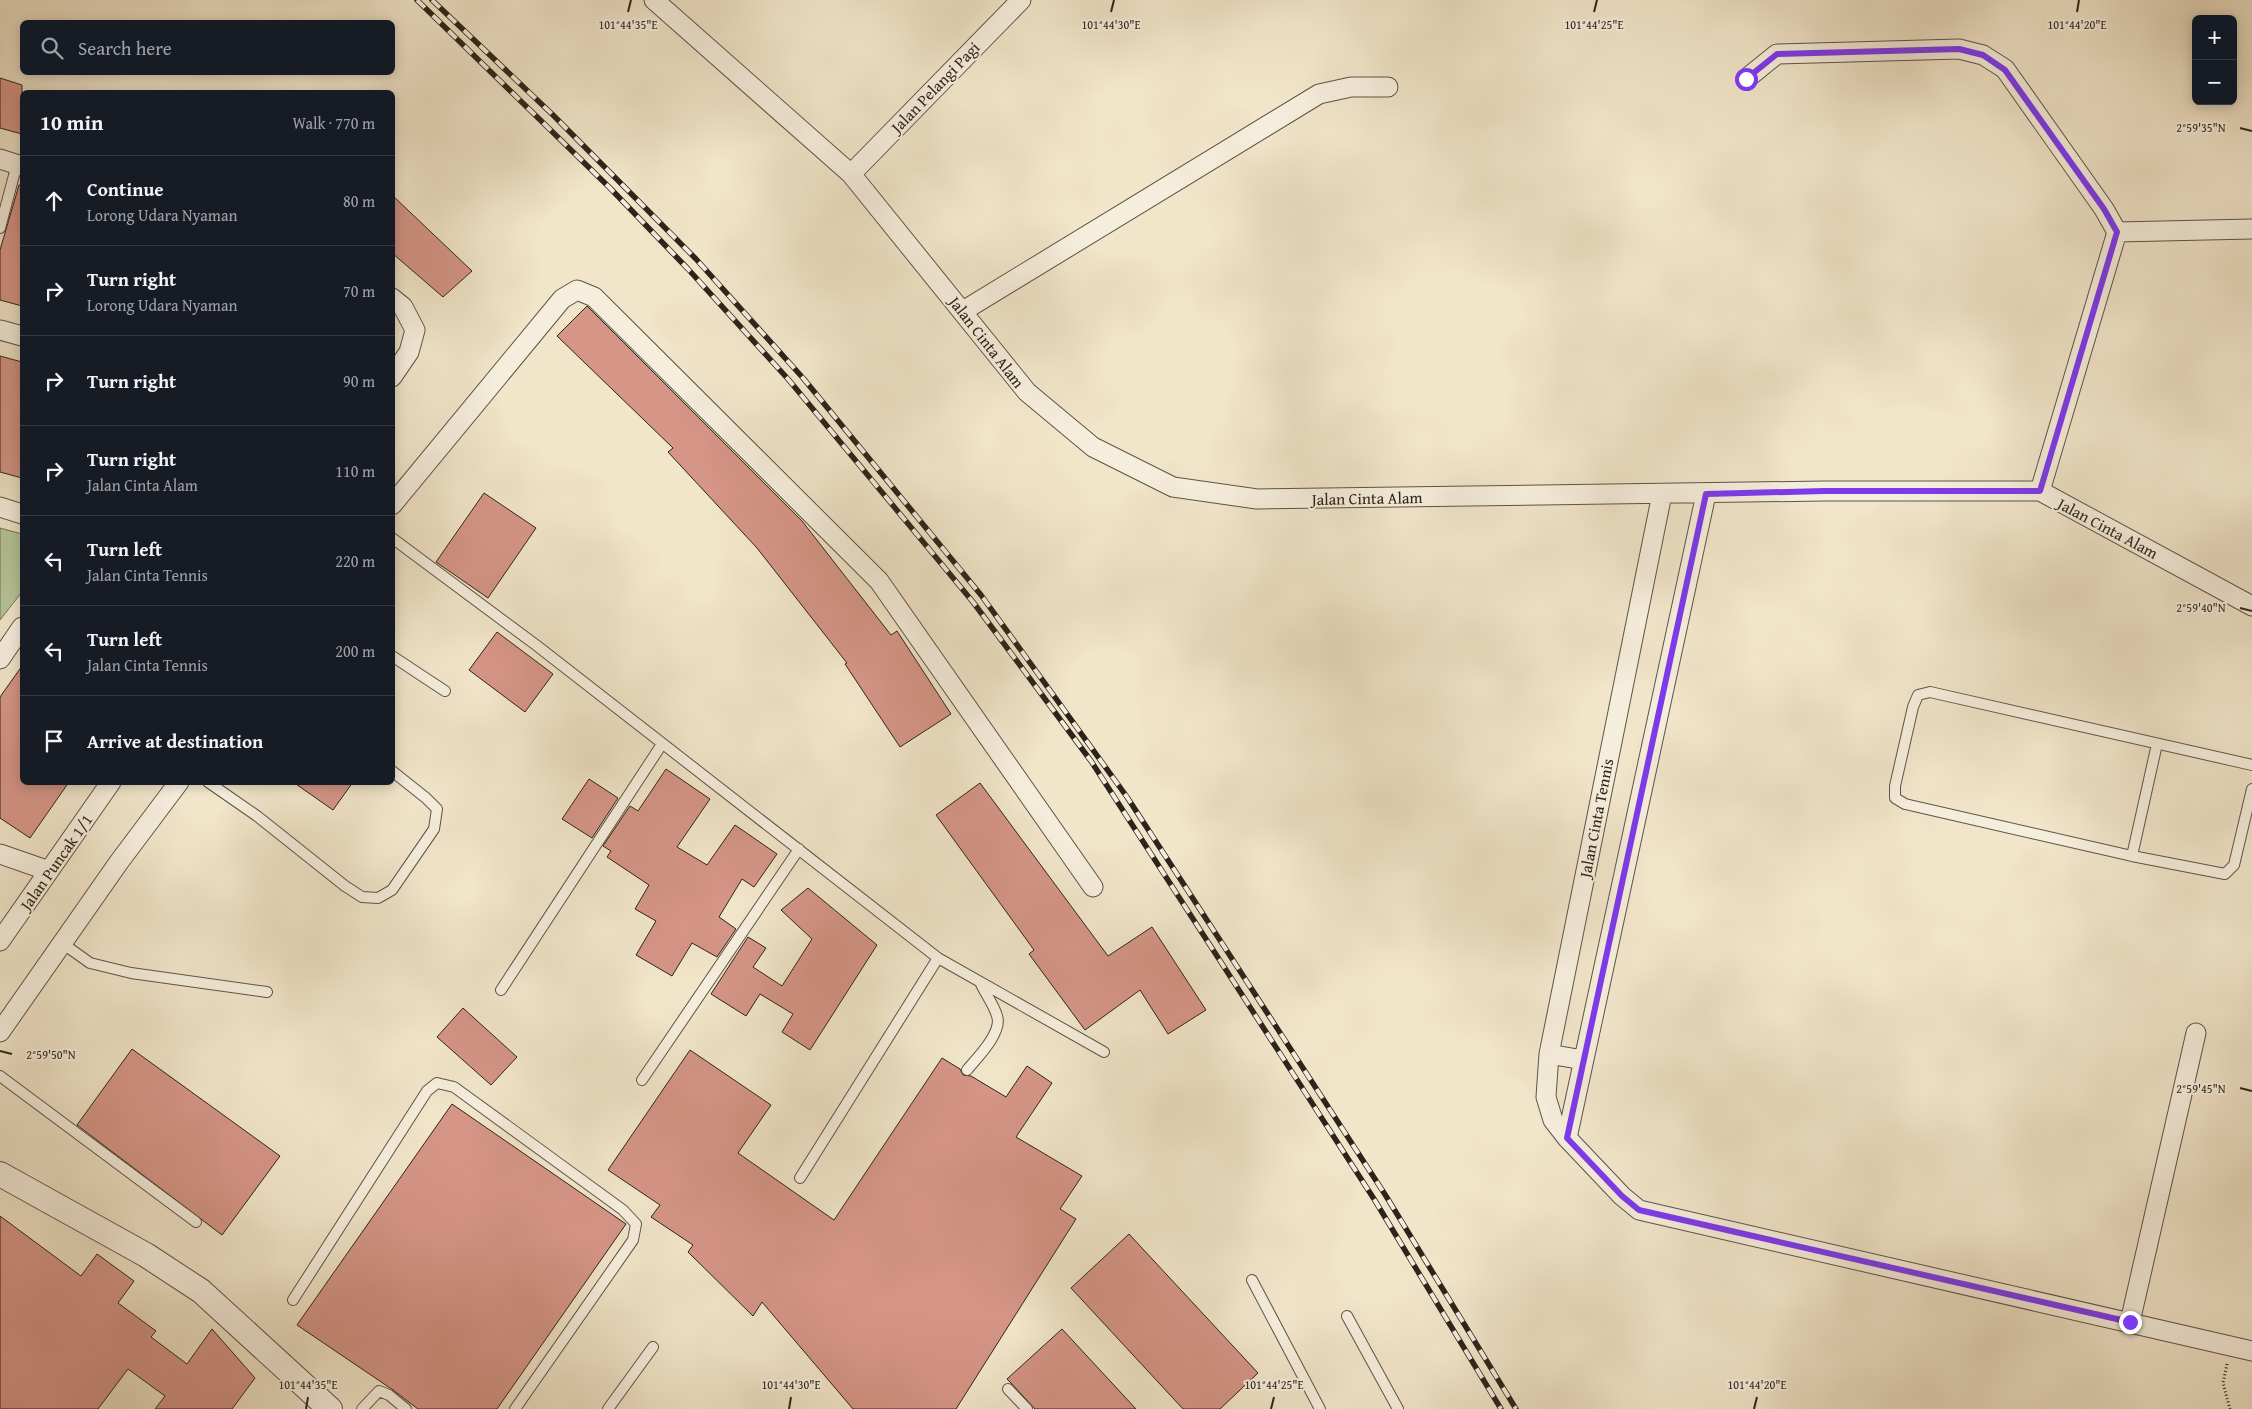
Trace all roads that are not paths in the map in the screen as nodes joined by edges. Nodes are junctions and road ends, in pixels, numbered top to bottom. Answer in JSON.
{"nodes":[{"id":1,"x":654,"y":0,"type":"edge"},
{"id":2,"x":1021,"y":0,"type":"edge"},
{"id":3,"x":1746,"y":79,"type":"dead end"},
{"id":4,"x":1388,"y":87,"type":"dead end"},
{"id":5,"x":13,"y":163,"type":"edge"},
{"id":6,"x":851,"y":174,"type":"junction"},
{"id":7,"x":0,"y":228,"type":"edge"},
{"id":8,"x":2252,"y":229,"type":"edge"},
{"id":9,"x":2117,"y":232,"type":"junction"},
{"id":10,"x":395,"y":301,"type":"edge"},
{"id":11,"x":963,"y":311,"type":"junction"},
{"id":12,"x":0,"y":330,"type":"edge"},
{"id":13,"x":20,"y":335,"type":"edge"},
{"id":14,"x":395,"y":373,"type":"edge"},
{"id":15,"x":2040,"y":491,"type":"junction"},
{"id":16,"x":1662,"y":494,"type":"junction"},
{"id":17,"x":1706,"y":494,"type":"junction"},
{"id":18,"x":395,"y":501,"type":"edge"},
{"id":19,"x":0,"y":507,"type":"edge"},
{"id":20,"x":20,"y":513,"type":"edge"},
{"id":21,"x":395,"y":540,"type":"edge"},
{"id":22,"x":2252,"y":606,"type":"edge"},
{"id":23,"x":20,"y":630,"type":"edge"},
{"id":24,"x":0,"y":658,"type":"edge"},
{"id":25,"x":395,"y":658,"type":"edge"},
{"id":26,"x":445,"y":691,"type":"dead end"},
{"id":27,"x":662,"y":744,"type":"junction"},
{"id":28,"x":2157,"y":744,"type":"junction"},
{"id":29,"x":2252,"y":765,"type":"edge"},
{"id":30,"x":395,"y":773,"type":"edge"},
{"id":31,"x":109,"y":785,"type":"edge"},
{"id":32,"x":178,"y":785,"type":"edge"},
{"id":33,"x":212,"y":785,"type":"edge"},
{"id":34,"x":2252,"y":789,"type":"edge"},
{"id":35,"x":799,"y":849,"type":"junction"},
{"id":36,"x":0,"y":854,"type":"edge"},
{"id":37,"x":2132,"y":856,"type":"junction"},
{"id":38,"x":49,"y":871,"type":"junction"},
{"id":39,"x":1093,"y":887,"type":"dead end"},
{"id":40,"x":0,"y":941,"type":"edge"},
{"id":41,"x":62,"y":943,"type":"junction"},
{"id":42,"x":938,"y":958,"type":"junction"},
{"id":43,"x":980,"y":983,"type":"junction"},
{"id":44,"x":501,"y":990,"type":"dead end"},
{"id":45,"x":267,"y":992,"type":"dead end"},
{"id":46,"x":0,"y":1032,"type":"edge"},
{"id":47,"x":2196,"y":1033,"type":"dead end"},
{"id":48,"x":1104,"y":1052,"type":"dead end"},
{"id":49,"x":1549,"y":1054,"type":"junction"},
{"id":50,"x":1583,"y":1060,"type":"junction"},
{"id":51,"x":967,"y":1070,"type":"dead end"},
{"id":52,"x":0,"y":1076,"type":"edge"},
{"id":53,"x":642,"y":1080,"type":"dead end"},
{"id":54,"x":1567,"y":1138,"type":"junction"},
{"id":55,"x":0,"y":1174,"type":"edge"},
{"id":56,"x":800,"y":1178,"type":"dead end"},
{"id":57,"x":196,"y":1222,"type":"dead end"},
{"id":58,"x":1252,"y":1280,"type":"dead end"},
{"id":59,"x":293,"y":1300,"type":"dead end"},
{"id":60,"x":1347,"y":1316,"type":"dead end"},
{"id":61,"x":2130,"y":1322,"type":"junction"},
{"id":62,"x":653,"y":1346,"type":"dead end"},
{"id":63,"x":2252,"y":1351,"type":"edge"},
{"id":64,"x":1008,"y":1389,"type":"dead end"},
{"id":65,"x":319,"y":1405,"type":"edge"},
{"id":66,"x":362,"y":1409,"type":"edge"},
{"id":67,"x":406,"y":1409,"type":"edge"},
{"id":68,"x":515,"y":1409,"type":"edge"},
{"id":69,"x":608,"y":1409,"type":"edge"},
{"id":70,"x":1027,"y":1409,"type":"edge"},
{"id":71,"x":1320,"y":1409,"type":"edge"},
{"id":72,"x":1398,"y":1409,"type":"edge"}],
"edges":[{"from":1,"to":6,"type":"street","name":"Jalan Cinta Alam"},
{"from":2,"to":6,"type":"street","name":"Jalan Pelangi Pagi"},
{"from":3,"to":9,"type":"street"},
{"from":4,"to":11,"type":"street"},
{"from":5,"to":7,"type":"lane"},
{"from":6,"to":11,"type":"street","name":"Jalan Cinta Alam"},
{"from":8,"to":9,"type":"street"},
{"from":9,"to":15,"type":"street"},
{"from":10,"to":14,"type":"street"},
{"from":11,"to":16,"type":"street","name":"Jalan Cinta Alam"},
{"from":12,"to":13,"type":"street"},
{"from":15,"to":17,"type":"street","name":"Jalan Cinta Alam"},
{"from":15,"to":22,"type":"street","name":"Jalan Cinta Alam"},
{"from":16,"to":17,"type":"street","name":"Jalan Cinta Alam"},
{"from":16,"to":49,"type":"street","name":"Jalan Cinta Tennis"},
{"from":17,"to":50,"type":"street"},
{"from":18,"to":39,"type":"street"},
{"from":19,"to":20,"type":"street"},
{"from":21,"to":27,"type":"lane"},
{"from":23,"to":24,"type":"street"},
{"from":25,"to":26,"type":"lane"},
{"from":27,"to":35,"type":"lane"},
{"from":27,"to":44,"type":"lane"},
{"from":28,"to":29,"type":"lane"},
{"from":28,"to":37,"type":"lane"},
{"from":28,"to":37,"type":"lane"},
{"from":30,"to":33,"type":"lane"},
{"from":31,"to":38,"type":"street","name":"Jalan Puncak 1/1"},
{"from":32,"to":41,"type":"street"},
{"from":34,"to":37,"type":"lane"},
{"from":35,"to":42,"type":"lane"},
{"from":35,"to":53,"type":"lane"},
{"from":36,"to":38,"type":"street"},
{"from":38,"to":40,"type":"street","name":"Jalan Puncak 1/1"},
{"from":41,"to":45,"type":"lane"},
{"from":41,"to":46,"type":"street"},
{"from":42,"to":43,"type":"lane"},
{"from":42,"to":56,"type":"lane"},
{"from":43,"to":48,"type":"lane"},
{"from":43,"to":51,"type":"lane"},
{"from":47,"to":61,"type":"street"},
{"from":49,"to":50,"type":"street"},
{"from":49,"to":54,"type":"street","name":"Jalan Cinta Tennis"},
{"from":50,"to":54,"type":"street"},
{"from":52,"to":57,"type":"lane"},
{"from":54,"to":61,"type":"street","name":"Jalan Cinta Tennis"},
{"from":55,"to":65,"type":"street"},
{"from":58,"to":71,"type":"lane"},
{"from":59,"to":68,"type":"lane"},
{"from":60,"to":72,"type":"lane"},
{"from":61,"to":63,"type":"street","name":"Jalan Cinta Tennis"},
{"from":62,"to":69,"type":"lane"},
{"from":64,"to":70,"type":"lane"},
{"from":66,"to":67,"type":"lane"}]}
